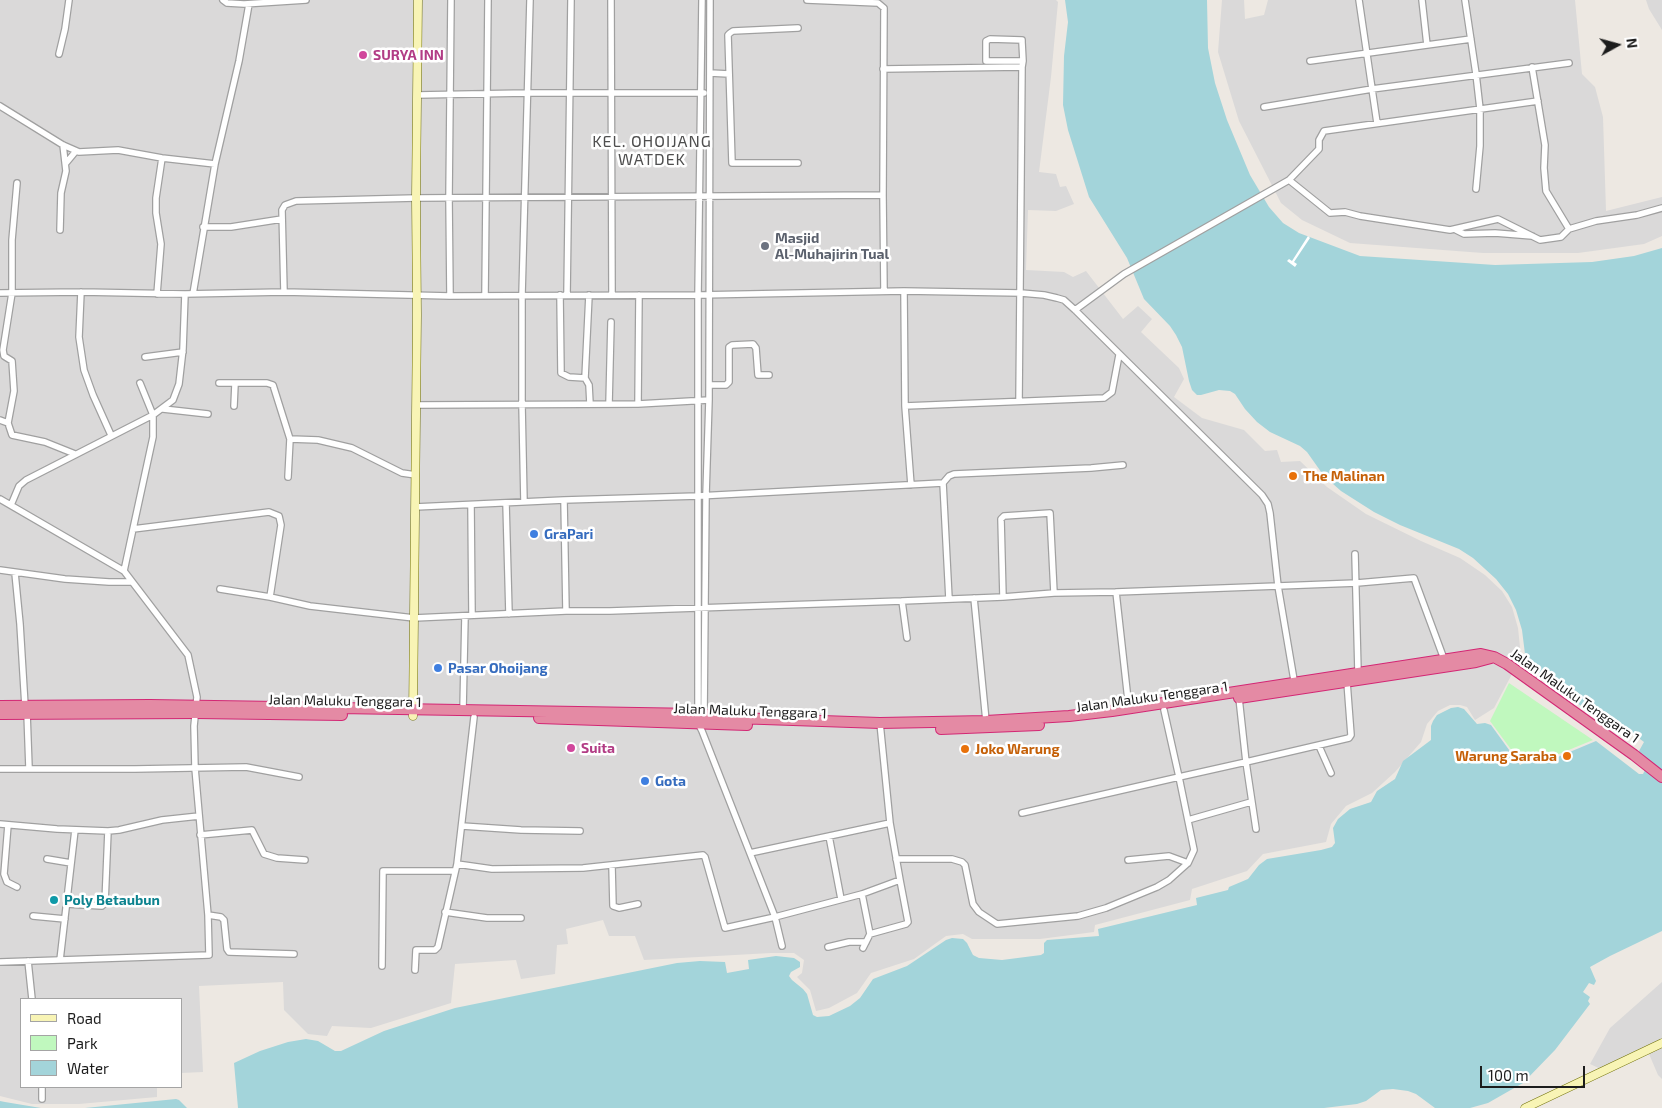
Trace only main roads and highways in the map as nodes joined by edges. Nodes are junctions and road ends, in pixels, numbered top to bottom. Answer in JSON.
{"nodes":[{"id":1,"x":1494,"y":657,"type":"junction"},
{"id":2,"x":1295,"y":686,"type":"junction"},
{"id":3,"x":0,"y":706,"type":"edge"},
{"id":4,"x":26,"y":710,"type":"junction"},
{"id":5,"x":413,"y":713,"type":"junction"},
{"id":6,"x":0,"y":714,"type":"edge"},
{"id":7,"x":701,"y":721,"type":"junction"},
{"id":8,"x":880,"y":726,"type":"junction"},
{"id":9,"x":1662,"y":777,"type":"edge"}],
"edges":[{"from":1,"to":2,"type":"highway","name":"Jalan Maluku Tenggara 1"},
{"from":1,"to":2,"type":"highway","name":"Jalan Maluku Tenggara 1"},
{"from":1,"to":9,"type":"highway","name":"Jalan Maluku Tenggara 1"},
{"from":2,"to":8,"type":"highway","name":"Jalan Maluku Tenggara 1"},
{"from":2,"to":8,"type":"highway","name":"Jalan Maluku Tenggara 1"},
{"from":3,"to":4,"type":"highway","name":"Jalan Maluku Tenggara 1"},
{"from":4,"to":5,"type":"highway","name":"Jalan Maluku Tenggara 1"},
{"from":4,"to":6,"type":"highway","name":"Jalan Maluku Tenggara 1"},
{"from":5,"to":7,"type":"highway","name":"Jalan Maluku Tenggara 1"},
{"from":5,"to":7,"type":"highway","name":"Jalan Maluku Tenggara 1"},
{"from":7,"to":8,"type":"highway","name":"Jalan Maluku Tenggara 1"}]}
